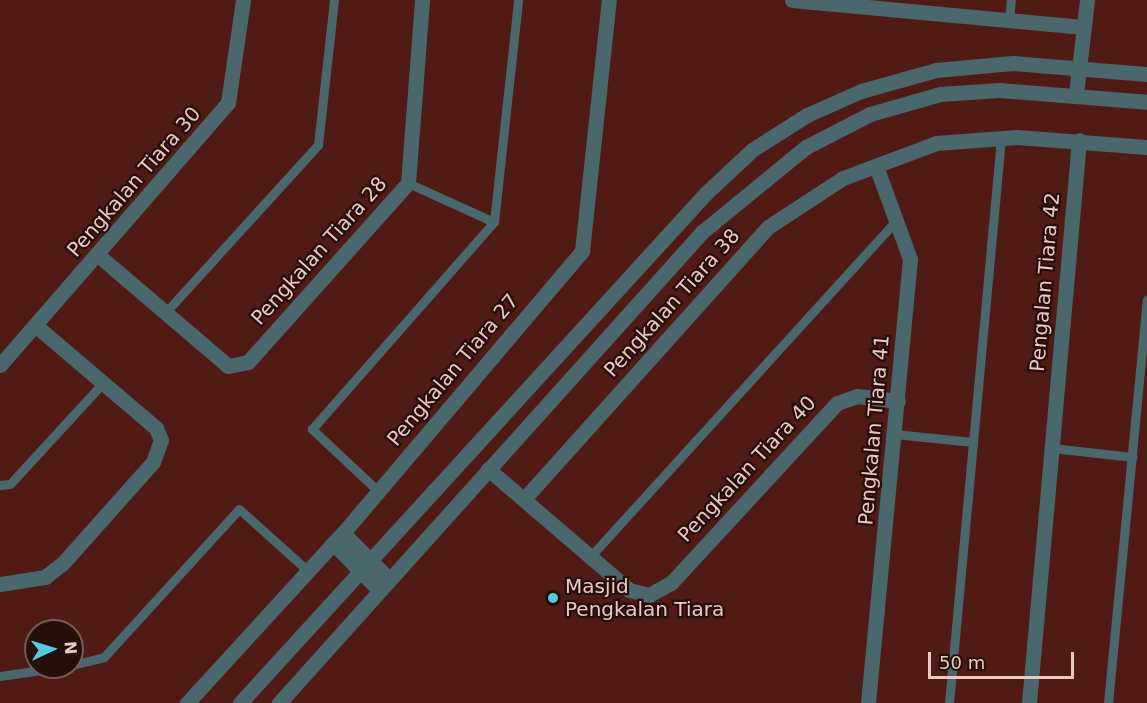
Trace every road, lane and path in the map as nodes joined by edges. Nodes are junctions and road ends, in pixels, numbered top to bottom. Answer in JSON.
{"nodes":[{"id":1,"x":243,"y":0,"type":"edge"},
{"id":2,"x":334,"y":0,"type":"edge"},
{"id":3,"x":422,"y":0,"type":"edge"},
{"id":4,"x":518,"y":0,"type":"edge"},
{"id":5,"x":609,"y":0,"type":"edge"},
{"id":6,"x":792,"y":0,"type":"edge"},
{"id":7,"x":1011,"y":0,"type":"edge"},
{"id":8,"x":1087,"y":0,"type":"edge"},
{"id":9,"x":928,"y":7,"type":"edge"},
{"id":10,"x":1009,"y":21,"type":"junction"},
{"id":11,"x":1084,"y":27,"type":"junction"},
{"id":12,"x":1079,"y":68,"type":"junction"},
{"id":13,"x":1147,"y":74,"type":"edge"},
{"id":14,"x":1076,"y":94,"type":"junction"},
{"id":15,"x":1147,"y":102,"type":"edge"},
{"id":16,"x":1001,"y":138,"type":"junction"},
{"id":17,"x":1079,"y":140,"type":"junction"},
{"id":18,"x":1147,"y":147,"type":"edge"},
{"id":19,"x":876,"y":166,"type":"junction"},
{"id":20,"x":408,"y":183,"type":"junction"},
{"id":21,"x":494,"y":222,"type":"junction"},
{"id":22,"x":895,"y":222,"type":"junction"},
{"id":23,"x":98,"y":255,"type":"junction"},
{"id":24,"x":1147,"y":300,"type":"edge"},
{"id":25,"x":165,"y":313,"type":"junction"},
{"id":26,"x":36,"y":326,"type":"junction"},
{"id":27,"x":0,"y":365,"type":"edge"},
{"id":28,"x":103,"y":383,"type":"junction"},
{"id":29,"x":898,"y":401,"type":"junction"},
{"id":30,"x":895,"y":434,"type":"junction"},
{"id":31,"x":973,"y":442,"type":"junction"},
{"id":32,"x":1052,"y":448,"type":"junction"},
{"id":33,"x":1132,"y":457,"type":"junction"},
{"id":34,"x":488,"y":469,"type":"junction"},
{"id":35,"x":0,"y":485,"type":"edge"},
{"id":36,"x":378,"y":491,"type":"junction"},
{"id":37,"x":524,"y":499,"type":"junction"},
{"id":38,"x":338,"y":538,"type":"junction"},
{"id":39,"x":589,"y":558,"type":"junction"},
{"id":40,"x":365,"y":566,"type":"junction"},
{"id":41,"x":308,"y":571,"type":"junction"},
{"id":42,"x":0,"y":584,"type":"edge"},
{"id":43,"x":384,"y":585,"type":"junction"},
{"id":44,"x":84,"y":662,"type":"edge"},
{"id":45,"x":24,"y":672,"type":"edge"},
{"id":46,"x":0,"y":676,"type":"edge"},
{"id":47,"x":187,"y":703,"type":"edge"},
{"id":48,"x":240,"y":703,"type":"edge"},
{"id":49,"x":279,"y":703,"type":"edge"},
{"id":50,"x":868,"y":703,"type":"edge"},
{"id":51,"x":949,"y":703,"type":"edge"},
{"id":52,"x":1029,"y":703,"type":"edge"},
{"id":53,"x":1108,"y":703,"type":"edge"}],
"edges":[{"from":1,"to":23,"type":"street","name":"Pengkalan Tiara 30"},
{"from":2,"to":25,"type":"lane"},
{"from":3,"to":20,"type":"street","name":"Pengkalan Tiara 28"},
{"from":4,"to":21,"type":"lane"},
{"from":5,"to":36,"type":"street","name":"Pengkalan Tiara 27"},
{"from":6,"to":9,"type":"street"},
{"from":7,"to":10,"type":"lane"},
{"from":8,"to":11,"type":"street"},
{"from":9,"to":10,"type":"street"},
{"from":10,"to":11,"type":"street"},
{"from":11,"to":12,"type":"street"},
{"from":12,"to":13,"type":"street"},
{"from":12,"to":14,"type":"street"},
{"from":12,"to":40,"type":"street"},
{"from":14,"to":15,"type":"street"},
{"from":14,"to":34,"type":"street"},
{"from":16,"to":17,"type":"street","name":"Pengkalan Tiara 38"},
{"from":16,"to":19,"type":"street","name":"Pengkalan Tiara 38"},
{"from":16,"to":31,"type":"lane"},
{"from":17,"to":18,"type":"street","name":"Pengkalan Tiara 38"},
{"from":17,"to":32,"type":"street","name":"Pengalan Tiara 42"},
{"from":19,"to":22,"type":"street","name":"Pengkalan Tiara 41"},
{"from":19,"to":37,"type":"street","name":"Pengkalan Tiara 38"},
{"from":20,"to":21,"type":"lane"},
{"from":20,"to":25,"type":"street","name":"Pengkalan Tiara 28"},
{"from":21,"to":36,"type":"lane"},
{"from":22,"to":29,"type":"street","name":"Pengkalan Tiara 41"},
{"from":22,"to":39,"type":"lane"},
{"from":23,"to":25,"type":"street"},
{"from":23,"to":26,"type":"street","name":"Pengkalan Tiara 30"},
{"from":24,"to":33,"type":"lane"},
{"from":26,"to":27,"type":"street","name":"Pengkalan Tiara 30"},
{"from":26,"to":28,"type":"street"},
{"from":28,"to":35,"type":"lane"},
{"from":28,"to":42,"type":"street"},
{"from":29,"to":30,"type":"street","name":"Pengkalan Tiara 41"},
{"from":29,"to":39,"type":"street","name":"Pengkalan Tiara 40"},
{"from":30,"to":31,"type":"lane"},
{"from":30,"to":50,"type":"street","name":"Pengkalan Tiara 41"},
{"from":31,"to":51,"type":"lane"},
{"from":32,"to":33,"type":"lane"},
{"from":32,"to":52,"type":"street","name":"Pengalan Tiara 42"},
{"from":33,"to":53,"type":"lane"},
{"from":34,"to":37,"type":"street"},
{"from":34,"to":43,"type":"street"},
{"from":36,"to":38,"type":"street","name":"Pengkalan Tiara 27"},
{"from":37,"to":39,"type":"street"},
{"from":38,"to":40,"type":"street"},
{"from":38,"to":41,"type":"street","name":"Pengkalan Tiara 27"},
{"from":40,"to":43,"type":"street"},
{"from":40,"to":48,"type":"street"},
{"from":41,"to":44,"type":"lane"},
{"from":41,"to":47,"type":"street","name":"Pengkalan Tiara 27"},
{"from":43,"to":49,"type":"street"},
{"from":45,"to":46,"type":"lane"}]}
